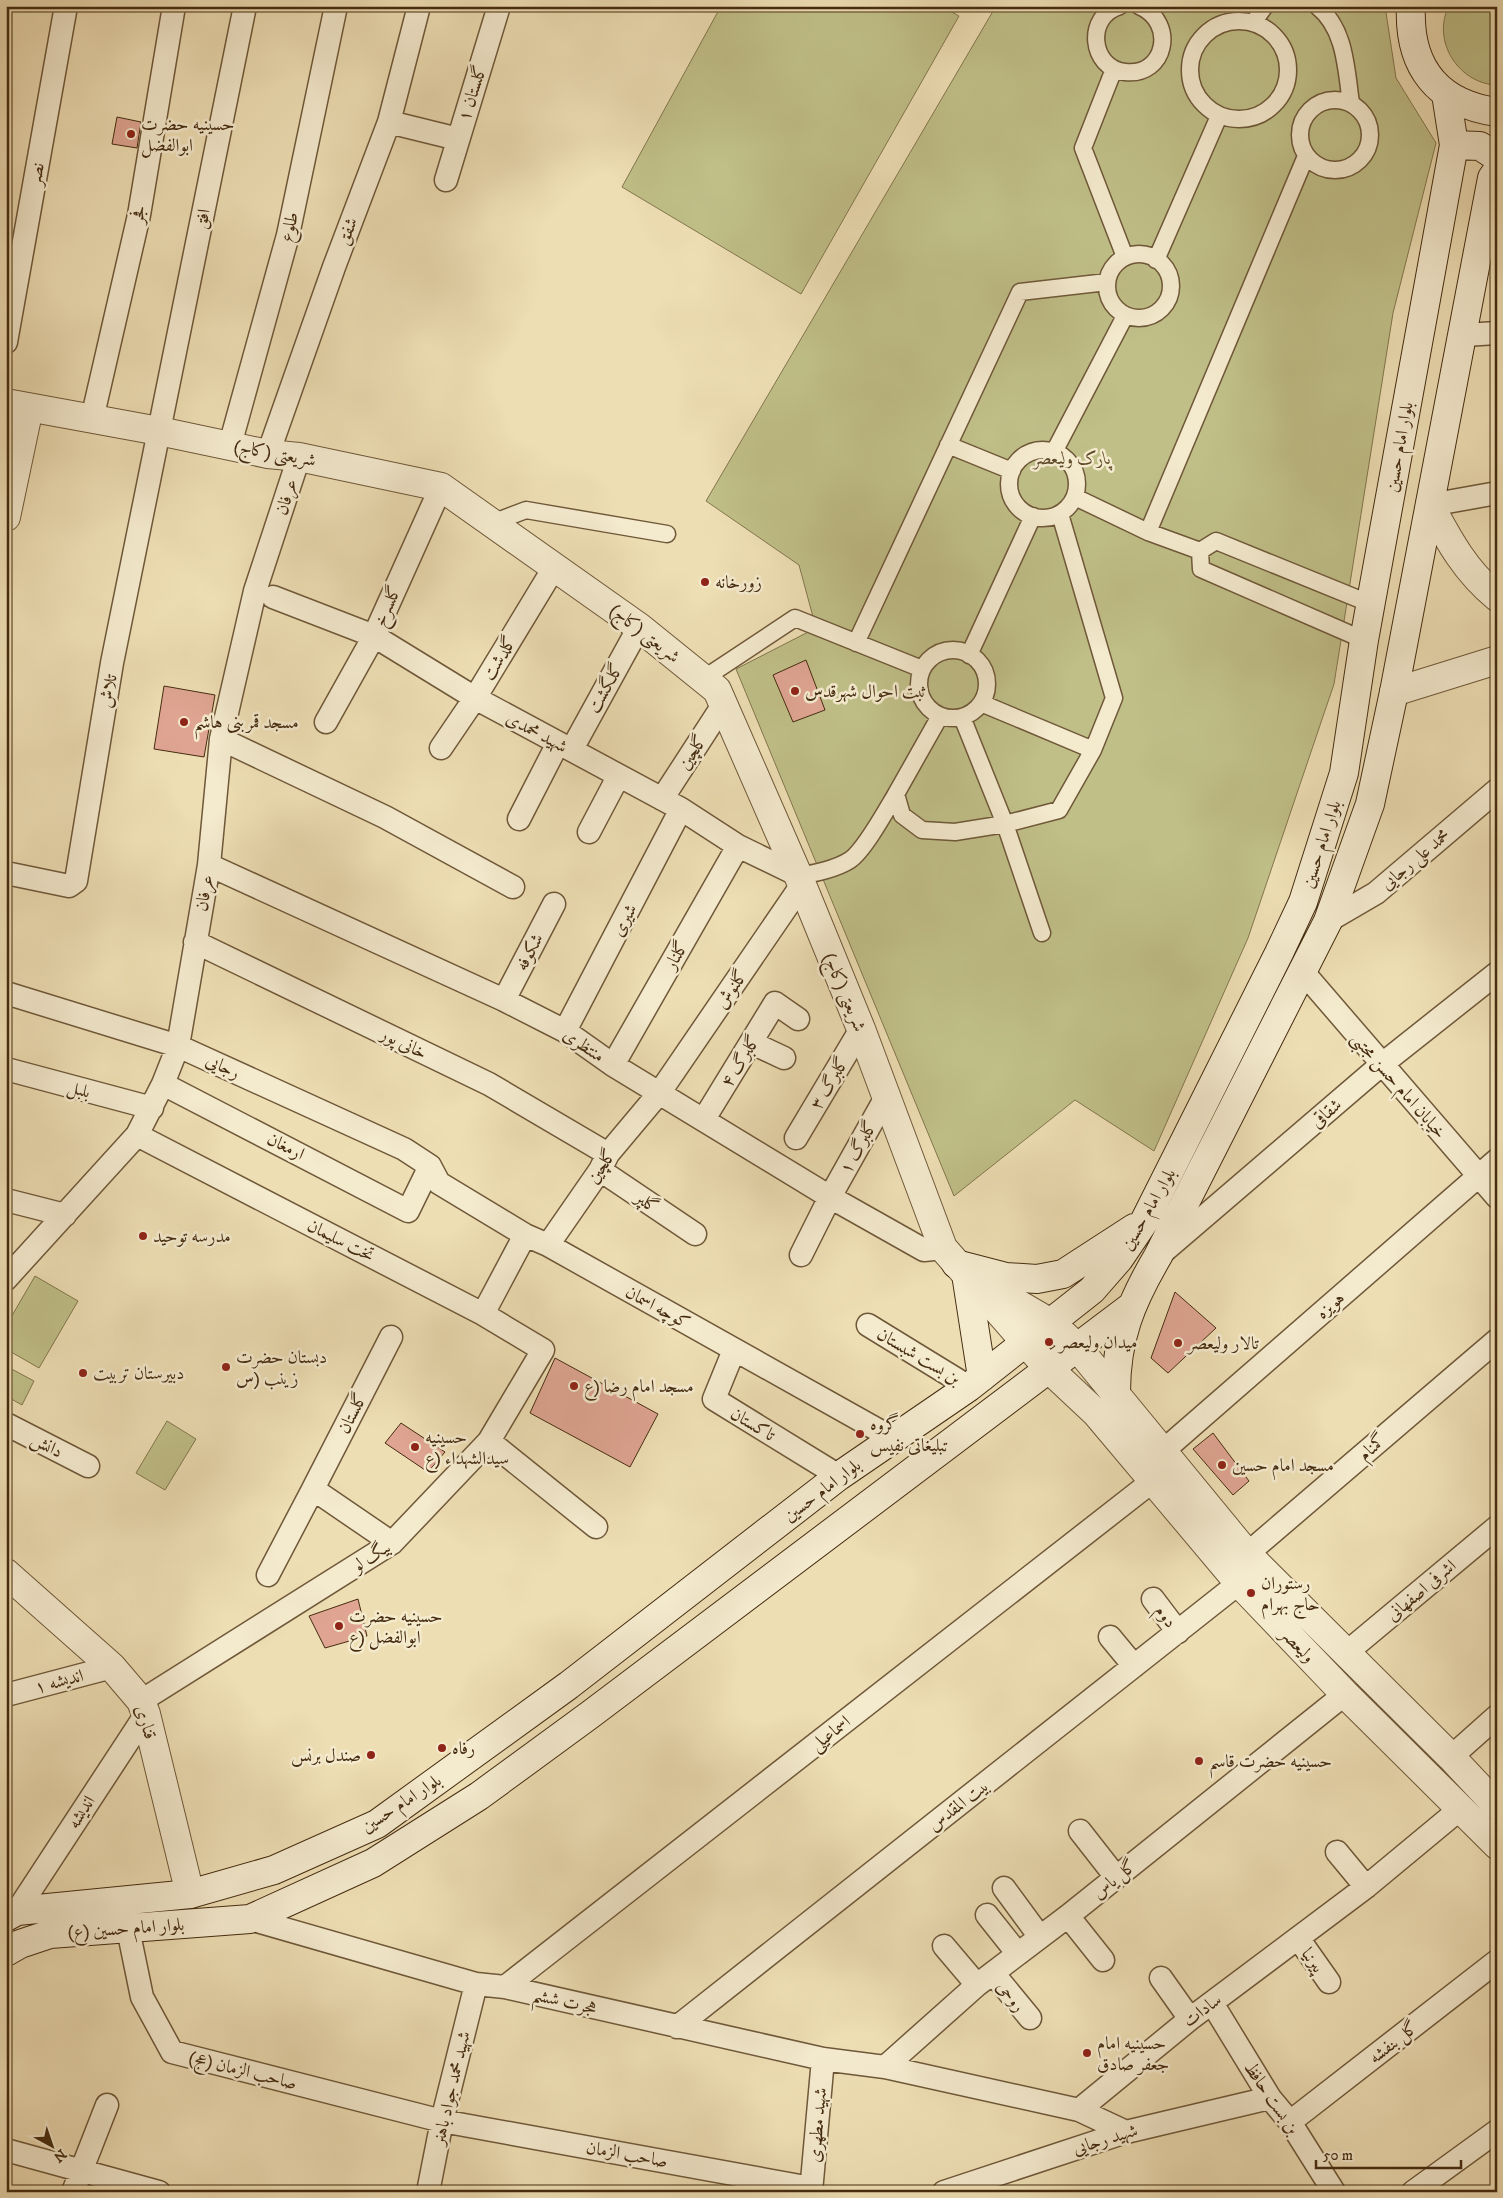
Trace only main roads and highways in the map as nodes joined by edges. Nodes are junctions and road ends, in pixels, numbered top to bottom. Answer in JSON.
{"nodes":[{"id":1,"x":1411,"y":6,"type":"edge"},
{"id":2,"x":1446,"y":94,"type":"junction"},
{"id":3,"x":1497,"y":112,"type":"edge"},
{"id":4,"x":1454,"y":145,"type":"junction"},
{"id":5,"x":1497,"y":158,"type":"edge"},
{"id":6,"x":1497,"y":171,"type":"edge"},
{"id":7,"x":18,"y":406,"type":"edge"},
{"id":8,"x":1430,"y":506,"type":"junction"},
{"id":9,"x":6,"y":517,"type":"edge"},
{"id":10,"x":1497,"y":597,"type":"edge"},
{"id":11,"x":1496,"y":662,"type":"edge"},
{"id":12,"x":1394,"y":692,"type":"junction"},
{"id":13,"x":1144,"y":1222,"type":"junction"},
{"id":14,"x":955,"y":1262,"type":"junction"},
{"id":15,"x":1132,"y":1306,"type":"junction"},
{"id":16,"x":1050,"y":1323,"type":"junction"},
{"id":17,"x":1025,"y":1343,"type":"junction"},
{"id":18,"x":1077,"y":1347,"type":"junction"},
{"id":19,"x":1048,"y":1368,"type":"junction"},
{"id":20,"x":976,"y":1382,"type":"junction"},
{"id":21,"x":1116,"y":1392,"type":"junction"},
{"id":22,"x":1096,"y":1413,"type":"junction"},
{"id":23,"x":11,"y":1583,"type":"edge"},
{"id":24,"x":569,"y":1685,"type":"junction"},
{"id":25,"x":591,"y":1714,"type":"junction"},
{"id":26,"x":1497,"y":1806,"type":"edge"},
{"id":27,"x":1497,"y":1845,"type":"edge"},
{"id":28,"x":190,"y":1894,"type":"junction"},
{"id":29,"x":11,"y":1914,"type":"edge"},
{"id":30,"x":250,"y":1919,"type":"joint"},
{"id":31,"x":6,"y":1952,"type":"edge"}],
"edges":[{"from":1,"to":2,"type":"main road"},
{"from":2,"to":3,"type":"main road"},
{"from":2,"to":4,"type":"main road","name":"بلوار امام حسین"},
{"from":4,"to":5,"type":"main road"},
{"from":4,"to":13,"type":"main road","name":"بلوار امام حسین"},
{"from":6,"to":8,"type":"main road","name":"بلوار امام حسین"},
{"from":7,"to":9,"type":"main road"},
{"from":7,"to":14,"type":"main road","name":"شریعتی (کاج)"},
{"from":8,"to":10,"type":"main road"},
{"from":8,"to":12,"type":"main road","name":"بلوار امام حسین"},
{"from":11,"to":12,"type":"main road"},
{"from":12,"to":15,"type":"main road","name":"بلوار امام حسین"},
{"from":13,"to":14,"type":"main road"},
{"from":13,"to":16,"type":"main road","name":"بلوار امام حسین"},
{"from":14,"to":16,"type":"main road","name":"ولیعصر"},
{"from":14,"to":17,"type":"main road","name":"ولیعصر"},
{"from":14,"to":20,"type":"main road"},
{"from":15,"to":18,"type":"main road","name":"بلوار امام حسین"},
{"from":15,"to":21,"type":"main road"},
{"from":16,"to":17,"type":"main road","name":"بلوار امام حسین"},
{"from":16,"to":18,"type":"main road","name":"ولیعصر"},
{"from":17,"to":19,"type":"main road","name":"ولیعصر"},
{"from":17,"to":20,"type":"main road","name":"بلوار امام حسین"},
{"from":18,"to":19,"type":"main road","name":"بلوار امام حسین"},
{"from":18,"to":21,"type":"main road","name":"ولیعصر"},
{"from":19,"to":22,"type":"main road","name":"ولیعصر"},
{"from":19,"to":25,"type":"main road","name":"بلوار امام حسین"},
{"from":20,"to":24,"type":"main road","name":"بلوار امام حسین"},
{"from":21,"to":22,"type":"main road"},
{"from":21,"to":26,"type":"main road","name":"ولیعصر"},
{"from":22,"to":27,"type":"main road","name":"ولیعصر"},
{"from":23,"to":28,"type":"main road","name":"قناری"},
{"from":24,"to":25,"type":"main road"},
{"from":24,"to":28,"type":"main road","name":"بلوار امام حسین"},
{"from":25,"to":30,"type":"main road","name":"بلوار امام حسین"},
{"from":28,"to":29,"type":"main road","name":"بلوار امام حسین"},
{"from":30,"to":31,"type":"main road","name":"بلوار امام حسین (ع)"}]}
